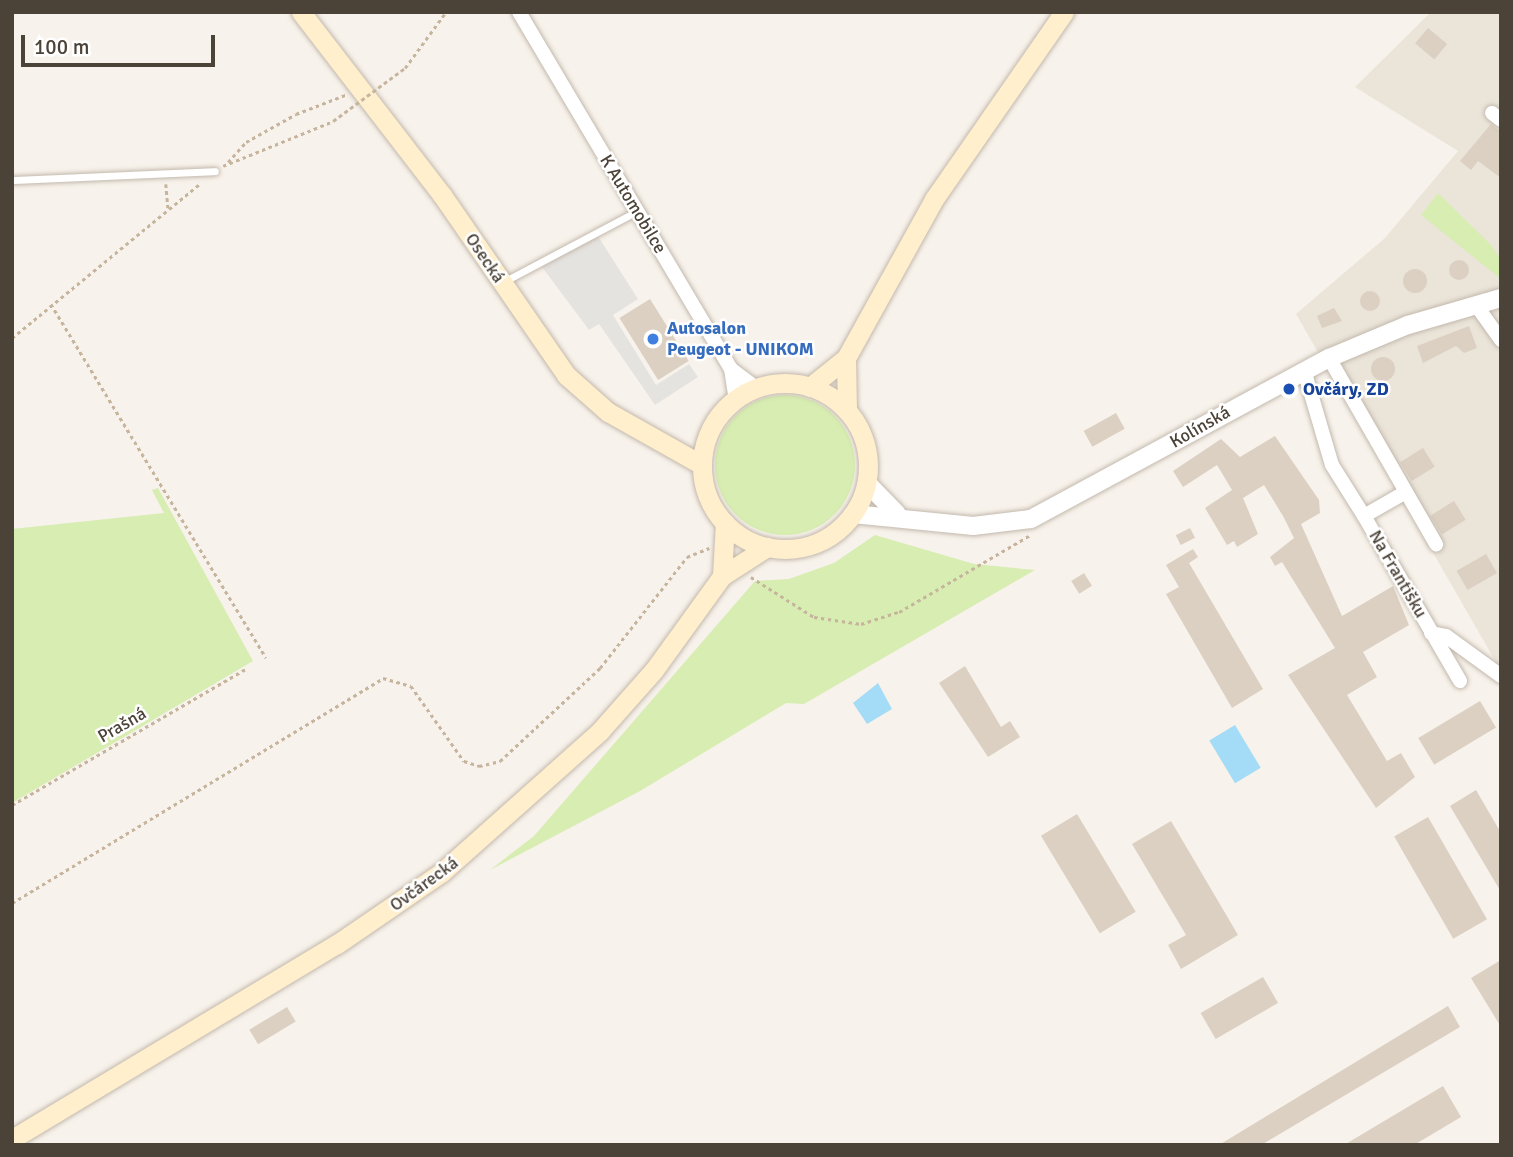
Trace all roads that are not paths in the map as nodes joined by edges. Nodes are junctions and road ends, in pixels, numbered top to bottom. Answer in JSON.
{"nodes":[{"id":1,"x":301,"y":12,"type":"edge"},
{"id":2,"x":519,"y":12,"type":"edge"},
{"id":3,"x":1064,"y":12,"type":"edge"},
{"id":4,"x":215,"y":171,"type":"road end"},
{"id":5,"x":12,"y":180,"type":"edge"},
{"id":6,"x":637,"y":211,"type":"junction"},
{"id":7,"x":501,"y":283,"type":"junction"},
{"id":8,"x":1501,"y":298,"type":"edge"},
{"id":9,"x":1476,"y":305,"type":"junction"},
{"id":10,"x":1501,"y":340,"type":"edge"},
{"id":11,"x":846,"y":358,"type":"junction"},
{"id":12,"x":1329,"y":358,"type":"junction"},
{"id":13,"x":731,"y":369,"type":"junction"},
{"id":14,"x":1304,"y":370,"type":"junction"},
{"id":15,"x":810,"y":387,"type":"junction"},
{"id":16,"x":756,"y":388,"type":"junction"},
{"id":17,"x":736,"y":399,"type":"junction"},
{"id":18,"x":846,"y":410,"type":"junction"},
{"id":19,"x":709,"y":432,"type":"junction"},
{"id":20,"x":665,"y":440,"type":"junction"},
{"id":21,"x":702,"y":465,"type":"junction"},
{"id":22,"x":867,"y":483,"type":"junction"},
{"id":23,"x":1404,"y":493,"type":"junction"},
{"id":24,"x":853,"y":514,"type":"junction"},
{"id":25,"x":897,"y":514,"type":"junction"},
{"id":26,"x":1364,"y":516,"type":"junction"},
{"id":27,"x":725,"y":523,"type":"junction"},
{"id":28,"x":1436,"y":544,"type":"dead end"},
{"id":29,"x":767,"y":547,"type":"junction"},
{"id":30,"x":722,"y":576,"type":"junction"},
{"id":31,"x":1432,"y":633,"type":"junction"},
{"id":32,"x":1501,"y":677,"type":"edge"},
{"id":33,"x":1460,"y":681,"type":"dead end"},
{"id":34,"x":12,"y":1139,"type":"edge"}],
"edges":[{"from":1,"to":7,"type":"main road","name":"Osecká"},
{"from":2,"to":6,"type":"street","name":"K Automobilce"},
{"from":3,"to":11,"type":"main road"},
{"from":4,"to":5,"type":"lane"},
{"from":6,"to":7,"type":"lane"},
{"from":6,"to":13,"type":"street","name":"K Automobilce"},
{"from":7,"to":20,"type":"main road","name":"Osecká"},
{"from":8,"to":9,"type":"street","name":"Kolínská"},
{"from":9,"to":10,"type":"street"},
{"from":9,"to":12,"type":"street","name":"Kolínská"},
{"from":11,"to":15,"type":"main road"},
{"from":11,"to":18,"type":"main road"},
{"from":12,"to":14,"type":"street","name":"Kolínská"},
{"from":12,"to":23,"type":"street"},
{"from":13,"to":16,"type":"street"},
{"from":13,"to":17,"type":"street","name":"K Automobilce"},
{"from":14,"to":25,"type":"street","name":"Kolínská"},
{"from":14,"to":26,"type":"street","name":"Na Františku"},
{"from":15,"to":16,"type":"main road"},
{"from":15,"to":18,"type":"main road"},
{"from":16,"to":17,"type":"main road"},
{"from":17,"to":19,"type":"main road"},
{"from":18,"to":22,"type":"main road"},
{"from":19,"to":20,"type":"main road"},
{"from":19,"to":21,"type":"main road"},
{"from":20,"to":21,"type":"main road","name":"Osecká"},
{"from":21,"to":27,"type":"main road"},
{"from":22,"to":24,"type":"main road"},
{"from":22,"to":25,"type":"street"},
{"from":23,"to":26,"type":"street","name":"Na Františku"},
{"from":23,"to":28,"type":"street"},
{"from":24,"to":25,"type":"street","name":"Kolínská"},
{"from":24,"to":29,"type":"main road"},
{"from":26,"to":31,"type":"street","name":"Na Františku"},
{"from":27,"to":29,"type":"main road"},
{"from":27,"to":30,"type":"main road"},
{"from":29,"to":30,"type":"main road","name":"Ovčárecká"},
{"from":30,"to":34,"type":"main road","name":"Ovčárecká"},
{"from":31,"to":32,"type":"street","name":"Na Františku"},
{"from":31,"to":33,"type":"street","name":"Na Františku"}]}
